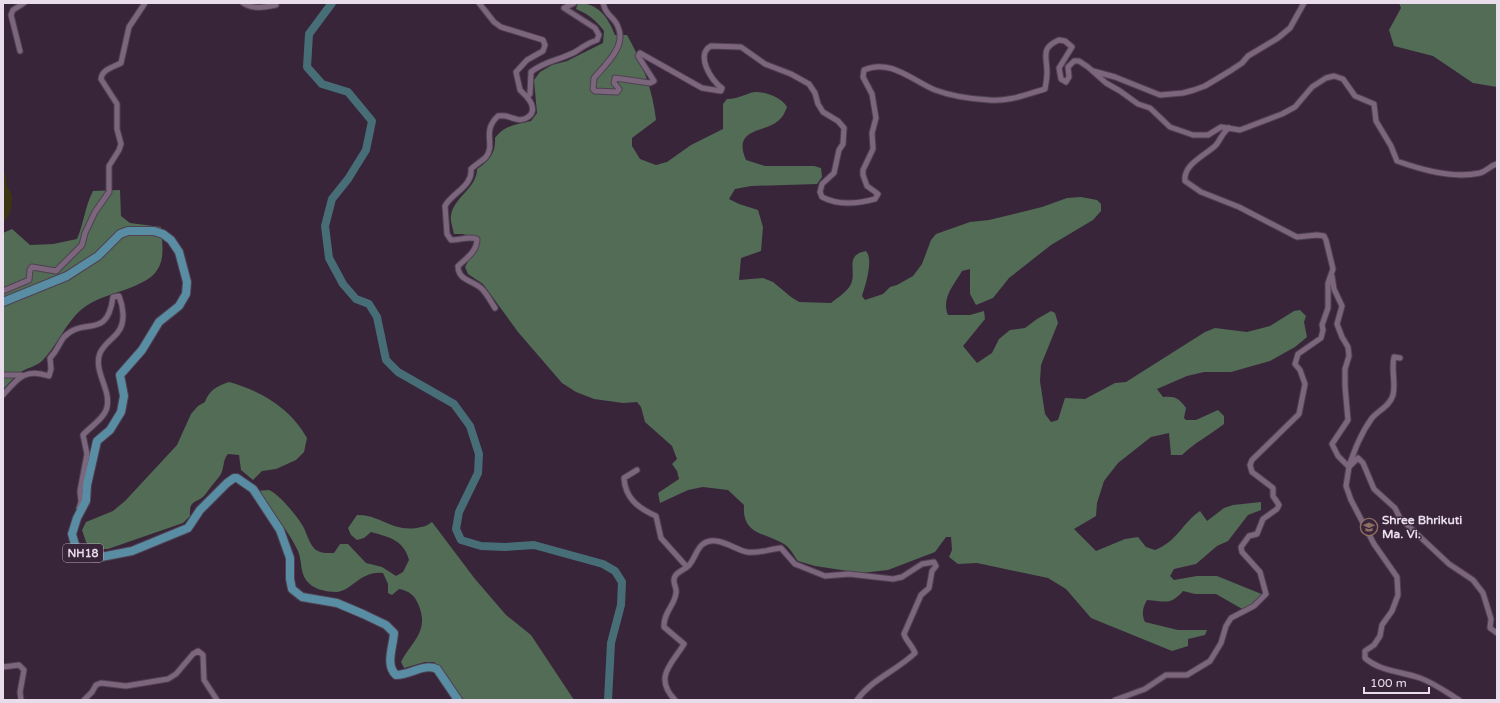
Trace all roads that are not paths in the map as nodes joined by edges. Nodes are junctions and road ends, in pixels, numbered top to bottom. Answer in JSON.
{"nodes":[{"id":1,"x":24,"y":3,"type":"edge"},
{"id":2,"x":145,"y":3,"type":"edge"},
{"id":3,"x":243,"y":3,"type":"edge"},
{"id":4,"x":479,"y":3,"type":"edge"},
{"id":5,"x":574,"y":3,"type":"edge"},
{"id":6,"x":604,"y":3,"type":"edge"},
{"id":7,"x":1304,"y":3,"type":"edge"},
{"id":8,"x":276,"y":5,"type":"dead end"},
{"id":9,"x":20,"y":51,"type":"dead end"},
{"id":10,"x":1092,"y":71,"type":"junction"},
{"id":11,"x":527,"y":97,"type":"junction"},
{"id":12,"x":1229,"y":128,"type":"junction"},
{"id":13,"x":1497,"y":164,"type":"edge"},
{"id":14,"x":1332,"y":276,"type":"junction"},
{"id":15,"x":3,"y":291,"type":"edge"},
{"id":16,"x":3,"y":302,"type":"edge"},
{"id":17,"x":495,"y":308,"type":"dead end"},
{"id":18,"x":1400,"y":358,"type":"dead end"},
{"id":19,"x":3,"y":375,"type":"edge"},
{"id":20,"x":21,"y":375,"type":"junction"},
{"id":21,"x":3,"y":395,"type":"edge"},
{"id":22,"x":1349,"y":467,"type":"junction"},
{"id":23,"x":637,"y":470,"type":"dead end"},
{"id":24,"x":77,"y":518,"type":"junction"},
{"id":25,"x":687,"y":567,"type":"junction"},
{"id":26,"x":1497,"y":633,"type":"edge"},
{"id":27,"x":3,"y":667,"type":"edge"},
{"id":28,"x":21,"y":700,"type":"edge"},
{"id":29,"x":84,"y":700,"type":"edge"},
{"id":30,"x":217,"y":700,"type":"edge"},
{"id":31,"x":458,"y":700,"type":"edge"},
{"id":32,"x":675,"y":700,"type":"edge"},
{"id":33,"x":857,"y":700,"type":"edge"},
{"id":34,"x":1115,"y":700,"type":"edge"},
{"id":35,"x":1459,"y":700,"type":"edge"}],
"edges":[{"from":1,"to":9,"type":"street"},
{"from":2,"to":15,"type":"street"},
{"from":3,"to":8,"type":"street"},
{"from":4,"to":11,"type":"street"},
{"from":5,"to":11,"type":"street"},
{"from":6,"to":10,"type":"street"},
{"from":7,"to":10,"type":"street"},
{"from":10,"to":12,"type":"street"},
{"from":11,"to":17,"type":"street"},
{"from":12,"to":13,"type":"street"},
{"from":12,"to":14,"type":"street"},
{"from":14,"to":22,"type":"street"},
{"from":14,"to":34,"type":"street"},
{"from":16,"to":24,"type":"main road","number":"NH18"},
{"from":18,"to":22,"type":"street"},
{"from":19,"to":20,"type":"street"},
{"from":20,"to":21,"type":"street"},
{"from":20,"to":24,"type":"street"},
{"from":22,"to":26,"type":"street"},
{"from":22,"to":35,"type":"street"},
{"from":23,"to":25,"type":"street"},
{"from":24,"to":31,"type":"main road","number":"NH18"},
{"from":25,"to":32,"type":"street"},
{"from":25,"to":33,"type":"street"},
{"from":27,"to":28,"type":"street"},
{"from":29,"to":30,"type":"street"}]}
